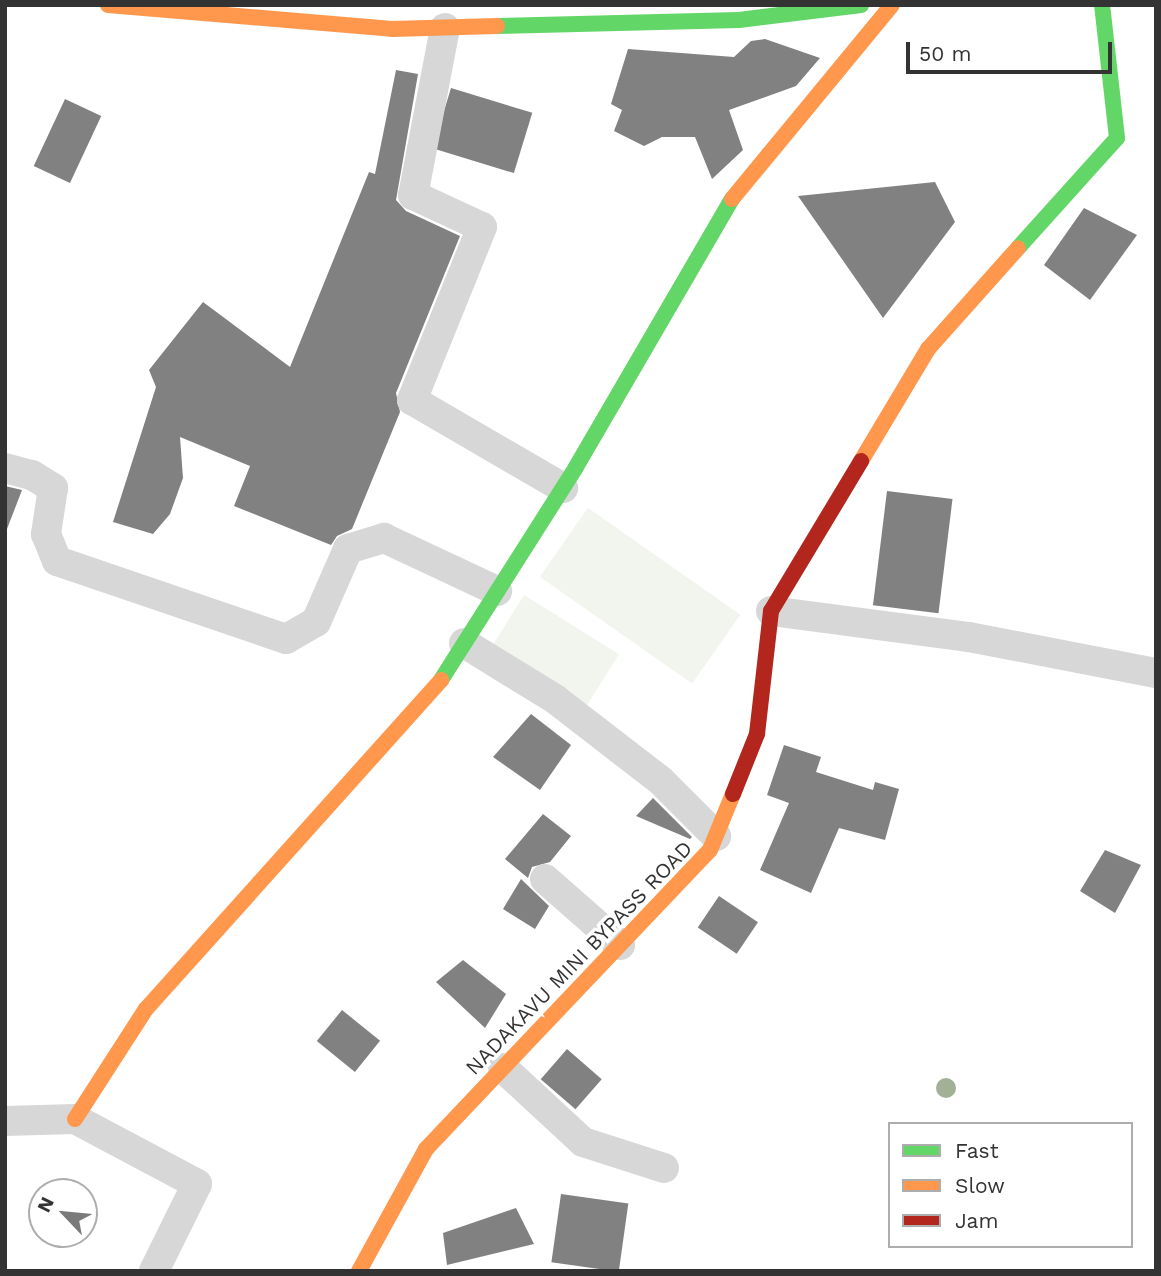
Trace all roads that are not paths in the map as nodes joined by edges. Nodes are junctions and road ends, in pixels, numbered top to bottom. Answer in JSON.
{"nodes":[{"id":1,"x":108,"y":5,"type":"edge"},
{"id":2,"x":860,"y":5,"type":"edge"},
{"id":3,"x":892,"y":5,"type":"edge"},
{"id":4,"x":1102,"y":5,"type":"edge"},
{"id":5,"x":445,"y":28,"type":"junction"},
{"id":6,"x":5,"y":468,"type":"edge"},
{"id":7,"x":563,"y":488,"type":"junction"},
{"id":8,"x":497,"y":591,"type":"junction"},
{"id":9,"x":771,"y":611,"type":"junction"},
{"id":10,"x":464,"y":643,"type":"junction"},
{"id":11,"x":1156,"y":673,"type":"edge"},
{"id":12,"x":716,"y":836,"type":"junction"},
{"id":13,"x":545,"y":879,"type":"dead end"},
{"id":14,"x":620,"y":945,"type":"junction"},
{"id":15,"x":503,"y":1068,"type":"junction"},
{"id":16,"x":75,"y":1119,"type":"junction"},
{"id":17,"x":5,"y":1121,"type":"edge"},
{"id":18,"x":664,"y":1168,"type":"dead end"},
{"id":19,"x":154,"y":1271,"type":"edge"},
{"id":20,"x":359,"y":1271,"type":"edge"}],
"edges":[{"from":1,"to":5,"type":"street"},
{"from":2,"to":5,"type":"street"},
{"from":3,"to":7,"type":"street"},
{"from":4,"to":9,"type":"street","name":"NADAKAVU MINI BYPASS ROAD"},
{"from":5,"to":7,"type":"street"},
{"from":6,"to":8,"type":"street"},
{"from":7,"to":8,"type":"street"},
{"from":8,"to":10,"type":"street"},
{"from":9,"to":11,"type":"street"},
{"from":9,"to":12,"type":"street","name":"NADAKAVU MINI BYPASS ROAD"},
{"from":10,"to":12,"type":"street"},
{"from":10,"to":16,"type":"street"},
{"from":12,"to":14,"type":"street","name":"NADAKAVU MINI BYPASS ROAD"},
{"from":13,"to":14,"type":"street"},
{"from":14,"to":15,"type":"street","name":"NADAKAVU MINI BYPASS ROAD"},
{"from":15,"to":18,"type":"street"},
{"from":15,"to":20,"type":"street","name":"NADAKAVU MINI BYPASS ROAD"},
{"from":16,"to":17,"type":"street"},
{"from":16,"to":19,"type":"street"}]}
